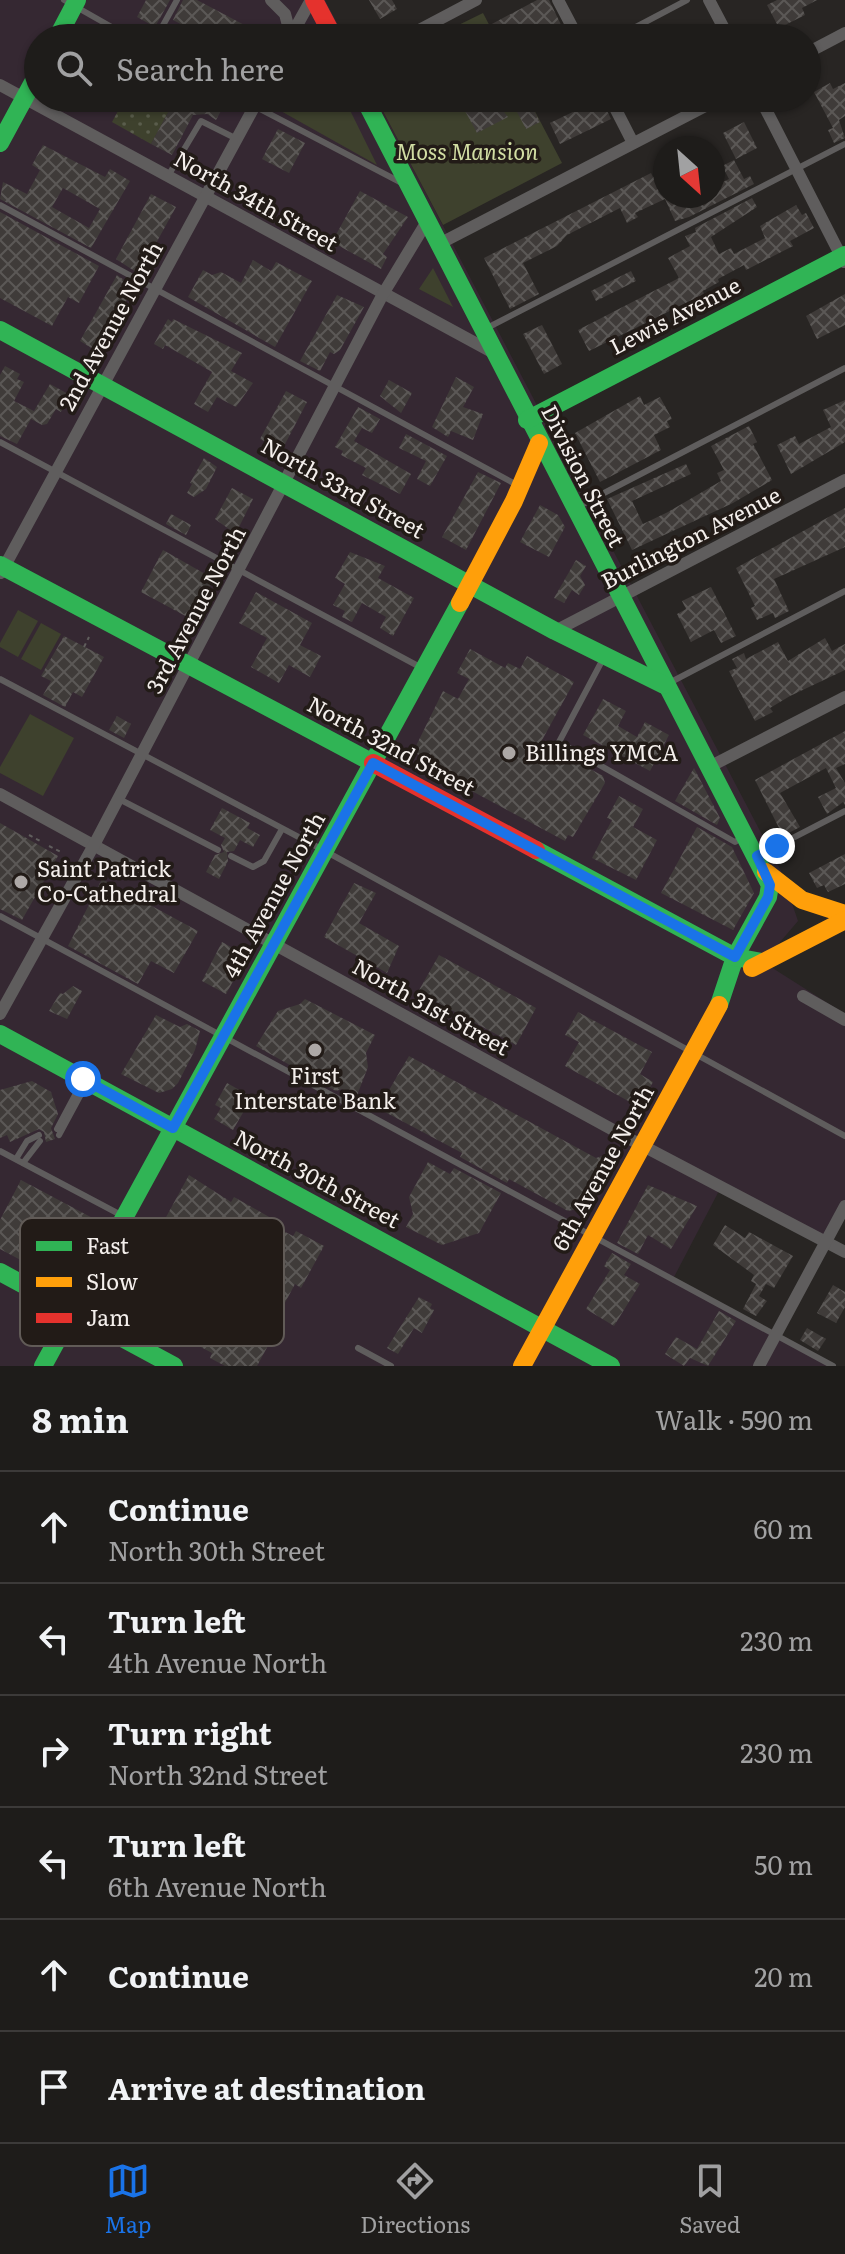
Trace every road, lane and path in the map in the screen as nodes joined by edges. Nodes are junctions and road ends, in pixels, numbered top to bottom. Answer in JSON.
{"nodes":[{"id":1,"x":177,"y":0,"type":"edge"},
{"id":2,"x":271,"y":0,"type":"edge"},
{"id":3,"x":313,"y":0,"type":"edge"},
{"id":4,"x":476,"y":0,"type":"edge"},
{"id":5,"x":558,"y":0,"type":"edge"},
{"id":6,"x":687,"y":0,"type":"edge"},
{"id":7,"x":709,"y":0,"type":"edge"},
{"id":8,"x":72,"y":2,"type":"edge"},
{"id":9,"x":63,"y":24,"type":"edge"},
{"id":10,"x":108,"y":24,"type":"edge"},
{"id":11,"x":164,"y":24,"type":"edge"},
{"id":12,"x":287,"y":24,"type":"edge"},
{"id":13,"x":298,"y":24,"type":"edge"},
{"id":14,"x":326,"y":24,"type":"edge"},
{"id":15,"x":431,"y":24,"type":"edge"},
{"id":16,"x":571,"y":24,"type":"edge"},
{"id":17,"x":642,"y":24,"type":"edge"},
{"id":18,"x":722,"y":24,"type":"edge"},
{"id":19,"x":845,"y":33,"type":"edge"},
{"id":20,"x":821,"y":46,"type":"edge"},
{"id":21,"x":0,"y":85,"type":"edge"},
{"id":22,"x":24,"y":99,"type":"joint"},
{"id":23,"x":48,"y":112,"type":"edge"},
{"id":24,"x":252,"y":112,"type":"edge"},
{"id":25,"x":275,"y":112,"type":"edge"},
{"id":26,"x":371,"y":112,"type":"edge"},
{"id":27,"x":617,"y":112,"type":"edge"},
{"id":28,"x":694,"y":112,"type":"edge"},
{"id":29,"x":767,"y":112,"type":"edge"},
{"id":30,"x":237,"y":139,"type":"junction"},
{"id":31,"x":0,"y":143,"type":"edge"},
{"id":32,"x":633,"y":143,"type":"junction"},
{"id":33,"x":845,"y":144,"type":"edge"},
{"id":34,"x":797,"y":169,"type":"junction"},
{"id":35,"x":168,"y":176,"type":"junction"},
{"id":36,"x":407,"y":185,"type":"junction"},
{"id":37,"x":206,"y":197,"type":"junction"},
{"id":38,"x":0,"y":205,"type":"edge"},
{"id":39,"x":426,"y":223,"type":"junction"},
{"id":40,"x":437,"y":245,"type":"junction"},
{"id":41,"x":844,"y":258,"type":"edge"},
{"id":42,"x":154,"y":288,"type":"junction"},
{"id":43,"x":383,"y":294,"type":"junction"},
{"id":44,"x":0,"y":330,"type":"edge"},
{"id":45,"x":481,"y":331,"type":"junction"},
{"id":46,"x":492,"y":352,"type":"junction"},
{"id":47,"x":845,"y":368,"type":"edge"},
{"id":48,"x":102,"y":384,"type":"junction"},
{"id":49,"x":335,"y":387,"type":"junction"},
{"id":50,"x":527,"y":420,"type":"junction"},
{"id":51,"x":0,"y":442,"type":"edge"},
{"id":52,"x":539,"y":443,"type":"junction"},
{"id":53,"x":53,"y":472,"type":"junction"},
{"id":54,"x":845,"y":480,"type":"edge"},
{"id":55,"x":286,"y":482,"type":"junction"},
{"id":56,"x":520,"y":487,"type":"junction"},
{"id":57,"x":573,"y":509,"type":"junction"},
{"id":58,"x":1,"y":569,"type":"edge"},
{"id":59,"x":239,"y":570,"type":"junction"},
{"id":60,"x":469,"y":585,"type":"junction"},
{"id":61,"x":845,"y":591,"type":"edge"},
{"id":62,"x":619,"y":598,"type":"junction"},
{"id":63,"x":555,"y":631,"type":"junction"},
{"id":64,"x":89,"y":637,"type":"dead end"},
{"id":65,"x":84,"y":647,"type":"dead end"},
{"id":66,"x":605,"y":656,"type":"junction"},
{"id":67,"x":189,"y":666,"type":"junction"},
{"id":68,"x":424,"y":670,"type":"junction"},
{"id":69,"x":0,"y":679,"type":"edge"},
{"id":70,"x":664,"y":685,"type":"junction"},
{"id":71,"x":845,"y":697,"type":"edge"},
{"id":72,"x":142,"y":756,"type":"junction"},
{"id":73,"x":373,"y":763,"type":"junction"},
{"id":74,"x":707,"y":768,"type":"junction"},
{"id":75,"x":0,"y":794,"type":"edge"},
{"id":76,"x":119,"y":799,"type":"junction"},
{"id":77,"x":845,"y":811,"type":"edge"},
{"id":78,"x":282,"y":829,"type":"junction"},
{"id":79,"x":29,"y":835,"type":"dead end"},
{"id":80,"x":745,"y":836,"type":"junction"},
{"id":81,"x":42,"y":842,"type":"dead end"},
{"id":82,"x":94,"y":845,"type":"junction"},
{"id":83,"x":49,"y":846,"type":"dead end"},
{"id":84,"x":218,"y":850,"type":"dead end"},
{"id":85,"x":325,"y":851,"type":"junction"},
{"id":86,"x":61,"y":852,"type":"dead end"},
{"id":87,"x":231,"y":856,"type":"dead end"},
{"id":88,"x":761,"y":864,"type":"junction"},
{"id":89,"x":845,"y":914,"type":"edge"},
{"id":90,"x":0,"y":916,"type":"edge"},
{"id":91,"x":845,"y":920,"type":"edge"},
{"id":92,"x":42,"y":938,"type":"junction"},
{"id":93,"x":274,"y":944,"type":"junction"},
{"id":94,"x":735,"y":957,"type":"junction"},
{"id":95,"x":762,"y":962,"type":"junction"},
{"id":96,"x":726,"y":992,"type":"junction"},
{"id":97,"x":803,"y":996,"type":"dead end"},
{"id":98,"x":0,"y":1014,"type":"edge"},
{"id":99,"x":845,"y":1020,"type":"edge"},
{"id":100,"x":0,"y":1034,"type":"edge"},
{"id":101,"x":223,"y":1036,"type":"junction"},
{"id":102,"x":693,"y":1053,"type":"junction"},
{"id":103,"x":86,"y":1081,"type":"junction"},
{"id":104,"x":173,"y":1128,"type":"junction"},
{"id":105,"x":58,"y":1132,"type":"dead end"},
{"id":106,"x":845,"y":1136,"type":"edge"},
{"id":107,"x":40,"y":1138,"type":"dead end"},
{"id":108,"x":643,"y":1146,"type":"junction"},
{"id":109,"x":0,"y":1151,"type":"edge"},
{"id":110,"x":19,"y":1161,"type":"junction"},
{"id":111,"x":845,"y":1206,"type":"edge"},
{"id":112,"x":124,"y":1217,"type":"joint"},
{"id":113,"x":592,"y":1236,"type":"junction"},
{"id":114,"x":826,"y":1242,"type":"junction"},
{"id":115,"x":845,"y":1252,"type":"edge"},
{"id":116,"x":0,"y":1272,"type":"edge"},
{"id":117,"x":20,"y":1283,"type":"edge"},
{"id":118,"x":543,"y":1328,"type":"junction"},
{"id":119,"x":775,"y":1335,"type":"junction"},
{"id":120,"x":54,"y":1346,"type":"edge"},
{"id":121,"x":137,"y":1346,"type":"edge"},
{"id":122,"x":358,"y":1348,"type":"dead end"},
{"id":123,"x":43,"y":1366,"type":"edge"},
{"id":124,"x":174,"y":1366,"type":"edge"},
{"id":125,"x":391,"y":1366,"type":"edge"},
{"id":126,"x":522,"y":1366,"type":"edge"},
{"id":127,"x":611,"y":1366,"type":"edge"},
{"id":128,"x":759,"y":1366,"type":"edge"},
{"id":129,"x":833,"y":1366,"type":"edge"}],
"edges":[{"from":1,"to":11,"type":"lane"},
{"from":2,"to":12,"type":"street"},
{"from":3,"to":13,"type":"street"},
{"from":3,"to":14,"type":"main road"},
{"from":4,"to":15,"type":"street"},
{"from":5,"to":16,"type":"street"},
{"from":6,"to":17,"type":"lane"},
{"from":7,"to":18,"type":"street"},
{"from":8,"to":9,"type":"main road"},
{"from":8,"to":10,"type":"lane"},
{"from":19,"to":20,"type":"street"},
{"from":21,"to":22,"type":"street","name":"North 34th Street"},
{"from":22,"to":31,"type":"main road"},
{"from":23,"to":35,"type":"street","name":"North 34th Street"},
{"from":24,"to":30,"type":"street","name":"2nd Avenue North"},
{"from":25,"to":36,"type":"lane"},
{"from":26,"to":36,"type":"main road","name":"Division Street"},
{"from":27,"to":32,"type":"street"},
{"from":28,"to":32,"type":"street"},
{"from":29,"to":34,"type":"street"},
{"from":30,"to":35,"type":"lane"},
{"from":30,"to":37,"type":"street","name":"2nd Avenue North"},
{"from":32,"to":40,"type":"street"},
{"from":33,"to":34,"type":"lane"},
{"from":34,"to":41,"type":"street"},
{"from":34,"to":45,"type":"lane"},
{"from":35,"to":37,"type":"street","name":"North 34th Street"},
{"from":36,"to":39,"type":"main road","name":"Division Street"},
{"from":37,"to":42,"type":"street","name":"2nd Avenue North"},
{"from":37,"to":43,"type":"street","name":"North 34th Street"},
{"from":38,"to":42,"type":"lane"},
{"from":39,"to":40,"type":"main road","name":"Division Street"},
{"from":39,"to":43,"type":"street","name":"3rd Avenue North"},
{"from":40,"to":45,"type":"main road","name":"Division Street"},
{"from":41,"to":50,"type":"main road","name":"Lewis Avenue"},
{"from":42,"to":48,"type":"street","name":"2nd Avenue North"},
{"from":42,"to":49,"type":"lane"},
{"from":43,"to":46,"type":"street","name":"North 34th Street"},
{"from":43,"to":49,"type":"street","name":"3rd Avenue North"},
{"from":44,"to":48,"type":"main road","name":"North 33rd Street"},
{"from":45,"to":46,"type":"main road","name":"Division Street"},
{"from":46,"to":50,"type":"main road","name":"Division Street"},
{"from":47,"to":57,"type":"lane"},
{"from":48,"to":53,"type":"street","name":"2nd Avenue North"},
{"from":48,"to":55,"type":"main road","name":"North 33rd Street"},
{"from":49,"to":55,"type":"street","name":"3rd Avenue North"},
{"from":49,"to":56,"type":"lane"},
{"from":50,"to":52,"type":"main road","name":"Division Street"},
{"from":51,"to":53,"type":"lane"},
{"from":52,"to":56,"type":"main road","name":"4th Avenue North"},
{"from":52,"to":57,"type":"main road","name":"Division Street"},
{"from":53,"to":58,"type":"street","name":"2nd Avenue North"},
{"from":53,"to":59,"type":"lane"},
{"from":54,"to":62,"type":"street","name":"Burlington Avenue"},
{"from":55,"to":59,"type":"street","name":"3rd Avenue North"},
{"from":55,"to":60,"type":"main road","name":"North 33rd Street"},
{"from":56,"to":60,"type":"main road","name":"4th Avenue North"},
{"from":57,"to":62,"type":"main road","name":"Division Street"},
{"from":58,"to":67,"type":"main road","name":"North 32nd Street"},
{"from":59,"to":67,"type":"street","name":"3rd Avenue North"},
{"from":59,"to":68,"type":"lane"},
{"from":60,"to":63,"type":"main road","name":"North 33rd Street"},
{"from":60,"to":68,"type":"main road","name":"4th Avenue North"},
{"from":61,"to":70,"type":"lane"},
{"from":62,"to":63,"type":"street","name":"Burlington Avenue"},
{"from":62,"to":70,"type":"main road","name":"Division Street"},
{"from":63,"to":66,"type":"main road","name":"North 33rd Street"},
{"from":64,"to":65,"type":"path"},
{"from":66,"to":70,"type":"main road","name":"North 33rd Street"},
{"from":66,"to":80,"type":"lane"},
{"from":67,"to":72,"type":"street","name":"3rd Avenue North"},
{"from":67,"to":73,"type":"main road","name":"North 32nd Street"},
{"from":68,"to":73,"type":"main road","name":"4th Avenue North"},
{"from":69,"to":72,"type":"lane"},
{"from":70,"to":74,"type":"main road","name":"Division Street"},
{"from":71,"to":74,"type":"street"},
{"from":72,"to":76,"type":"street","name":"3rd Avenue North"},
{"from":72,"to":78,"type":"lane"},
{"from":73,"to":85,"type":"main road","name":"4th Avenue North"},
{"from":73,"to":94,"type":"main road","name":"North 32nd Street"},
{"from":74,"to":80,"type":"main road","name":"Division Street"},
{"from":75,"to":82,"type":"street","name":"North 31st Street"},
{"from":76,"to":82,"type":"street","name":"3rd Avenue North"},
{"from":76,"to":84,"type":"lane"},
{"from":77,"to":88,"type":"lane"},
{"from":78,"to":85,"type":"lane"},
{"from":78,"to":87,"type":"lane"},
{"from":79,"to":81,"type":"path"},
{"from":80,"to":88,"type":"main road","name":"Division Street"},
{"from":82,"to":92,"type":"street","name":"3rd Avenue North"},
{"from":82,"to":93,"type":"street","name":"North 31st Street"},
{"from":83,"to":86,"type":"path"},
{"from":85,"to":93,"type":"main road","name":"4th Avenue North"},
{"from":85,"to":102,"type":"lane"},
{"from":88,"to":89,"type":"main road","name":"Division Street"},
{"from":88,"to":94,"type":"main road","name":"6th Avenue North"},
{"from":90,"to":92,"type":"lane"},
{"from":91,"to":95,"type":"main road","name":"6th Avenue North"},
{"from":92,"to":98,"type":"street","name":"3rd Avenue North"},
{"from":92,"to":101,"type":"lane"},
{"from":93,"to":101,"type":"main road","name":"4th Avenue North"},
{"from":93,"to":108,"type":"street","name":"North 31st Street"},
{"from":94,"to":95,"type":"main road","name":"North 32nd Street"},
{"from":94,"to":96,"type":"main road","name":"6th Avenue North"},
{"from":95,"to":96,"type":"main road","name":"6th Avenue North"},
{"from":96,"to":102,"type":"main road","name":"6th Avenue North"},
{"from":97,"to":99,"type":"street"},
{"from":100,"to":103,"type":"main road","name":"North 30th Street"},
{"from":101,"to":104,"type":"main road","name":"4th Avenue North"},
{"from":101,"to":113,"type":"lane"},
{"from":102,"to":106,"type":"lane"},
{"from":102,"to":108,"type":"main road","name":"6th Avenue North"},
{"from":103,"to":104,"type":"main road","name":"North 30th Street"},
{"from":103,"to":105,"type":"lane"},
{"from":104,"to":112,"type":"main road","name":"4th Avenue North"},
{"from":104,"to":118,"type":"main road","name":"North 30th Street"},
{"from":107,"to":110,"type":"lane"},
{"from":108,"to":113,"type":"main road","name":"6th Avenue North"},
{"from":108,"to":114,"type":"street","name":"North 31st Street"},
{"from":109,"to":110,"type":"lane"},
{"from":110,"to":112,"type":"lane"},
{"from":111,"to":114,"type":"street"},
{"from":113,"to":118,"type":"main road","name":"6th Avenue North"},
{"from":113,"to":119,"type":"lane"},
{"from":114,"to":115,"type":"street","name":"North 31st Street"},
{"from":114,"to":119,"type":"street"},
{"from":116,"to":117,"type":"main road"},
{"from":118,"to":126,"type":"main road","name":"6th Avenue North"},
{"from":118,"to":127,"type":"main road","name":"North 30th Street"},
{"from":119,"to":128,"type":"street"},
{"from":119,"to":129,"type":"lane"},
{"from":120,"to":123,"type":"main road","name":"4th Avenue North"},
{"from":121,"to":124,"type":"main road"},
{"from":122,"to":125,"type":"lane"}]}
